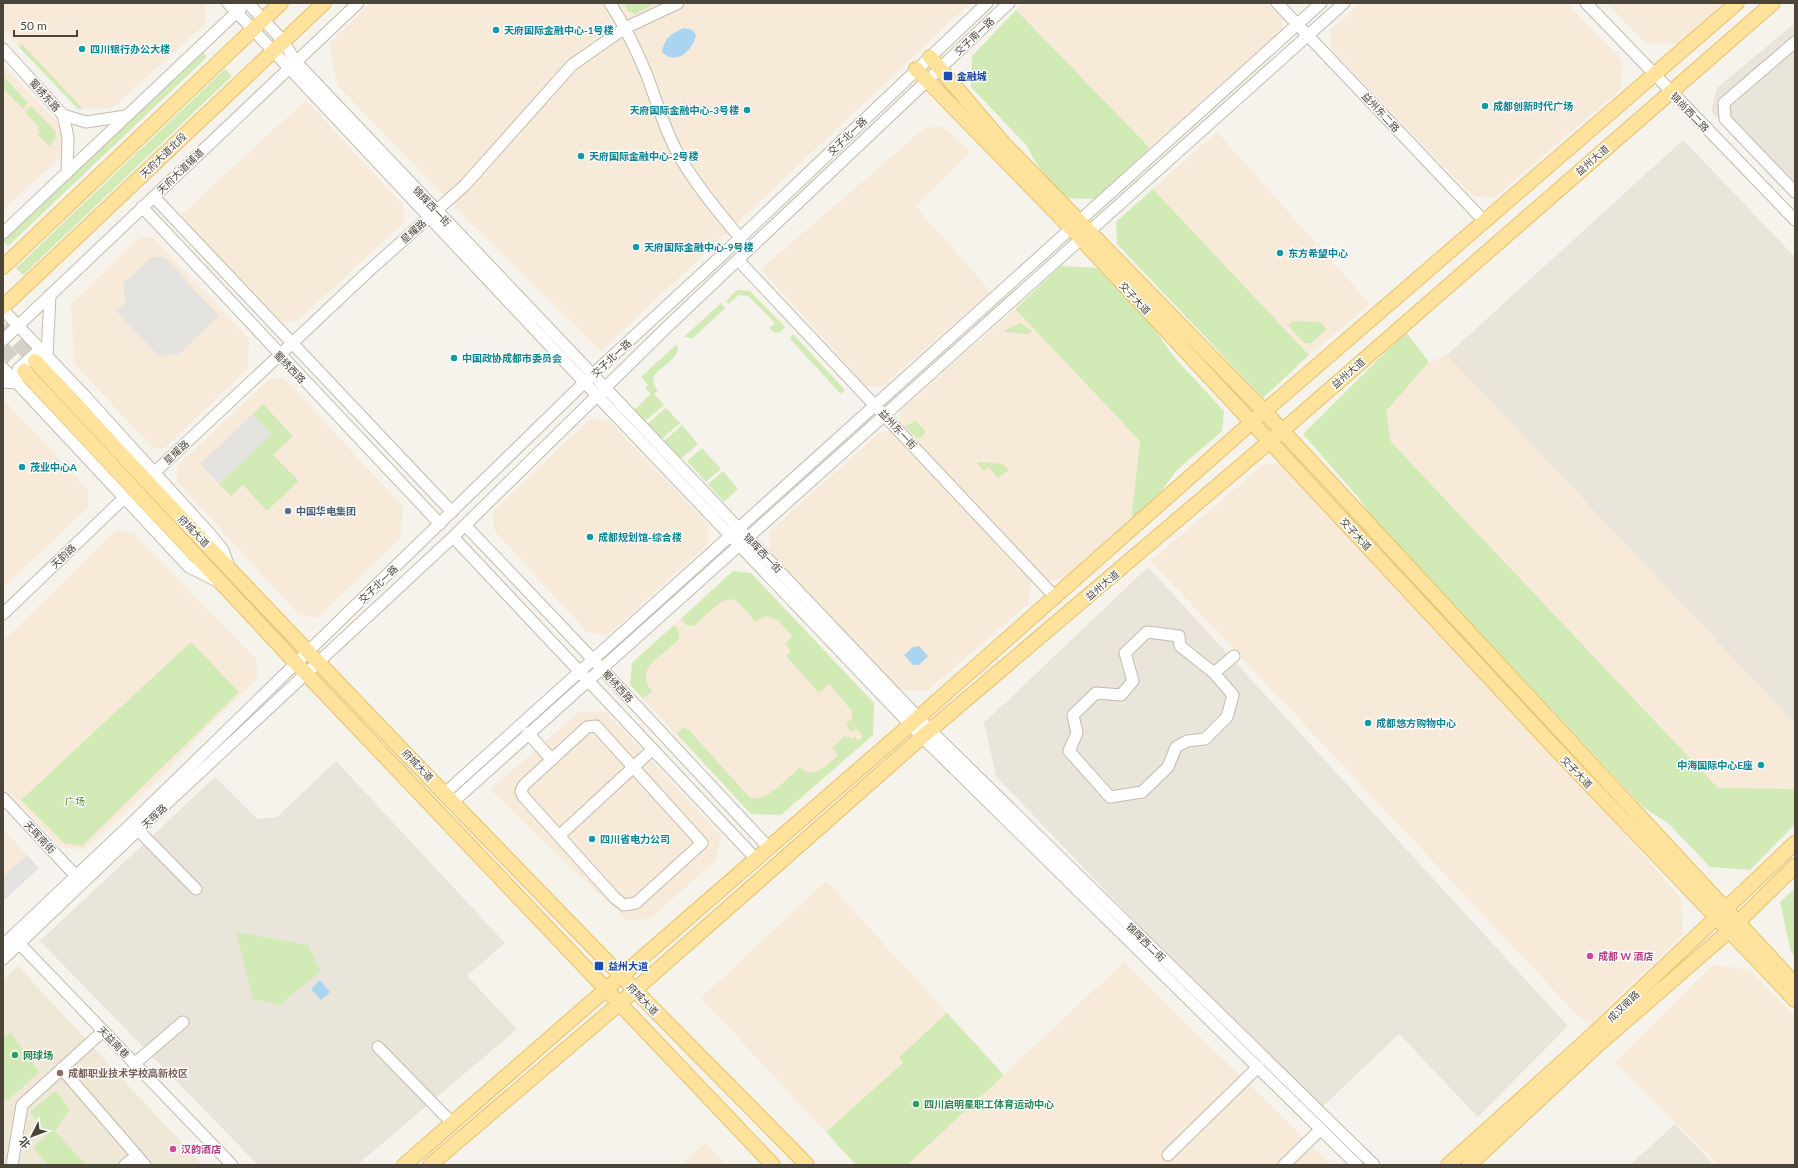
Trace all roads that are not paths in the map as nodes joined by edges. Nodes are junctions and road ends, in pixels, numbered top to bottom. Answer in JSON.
{"nodes":[{"id":1,"x":228,"y":3,"type":"edge"},
{"id":2,"x":246,"y":3,"type":"edge"},
{"id":3,"x":281,"y":3,"type":"edge"},
{"id":4,"x":324,"y":3,"type":"edge"},
{"id":5,"x":358,"y":3,"type":"edge"},
{"id":6,"x":610,"y":3,"type":"edge"},
{"id":7,"x":678,"y":3,"type":"edge"},
{"id":8,"x":987,"y":3,"type":"edge"},
{"id":9,"x":1009,"y":3,"type":"edge"},
{"id":10,"x":1277,"y":3,"type":"edge"},
{"id":11,"x":1321,"y":3,"type":"edge"},
{"id":12,"x":1344,"y":3,"type":"edge"},
{"id":13,"x":1586,"y":3,"type":"edge"},
{"id":14,"x":1737,"y":3,"type":"edge"},
{"id":15,"x":1773,"y":3,"type":"edge"},
{"id":16,"x":236,"y":12,"type":"junction"},
{"id":17,"x":264,"y":20,"type":"junction"},
{"id":18,"x":1298,"y":24,"type":"junction"},
{"id":19,"x":625,"y":28,"type":"junction"},
{"id":20,"x":253,"y":30,"type":"junction"},
{"id":21,"x":1308,"y":35,"type":"junction"},
{"id":22,"x":283,"y":41,"type":"junction"},
{"id":23,"x":1795,"y":42,"type":"edge"},
{"id":24,"x":3,"y":49,"type":"edge"},
{"id":25,"x":273,"y":52,"type":"junction"},
{"id":26,"x":930,"y":57,"type":"junction"},
{"id":27,"x":292,"y":65,"type":"junction"},
{"id":28,"x":939,"y":69,"type":"junction"},
{"id":29,"x":916,"y":70,"type":"junction"},
{"id":30,"x":1656,"y":75,"type":"junction"},
{"id":31,"x":927,"y":81,"type":"junction"},
{"id":32,"x":1670,"y":91,"type":"junction"},
{"id":33,"x":63,"y":115,"type":"junction"},
{"id":34,"x":126,"y":116,"type":"junction"},
{"id":35,"x":67,"y":172,"type":"junction"},
{"id":36,"x":1795,"y":192,"type":"edge"},
{"id":37,"x":154,"y":197,"type":"junction"},
{"id":38,"x":142,"y":207,"type":"junction"},
{"id":39,"x":432,"y":213,"type":"junction"},
{"id":40,"x":1795,"y":220,"type":"edge"},
{"id":41,"x":1485,"y":222,"type":"junction"},
{"id":42,"x":1075,"y":225,"type":"junction"},
{"id":43,"x":3,"y":233,"type":"edge"},
{"id":44,"x":1085,"y":236,"type":"junction"},
{"id":45,"x":740,"y":238,"type":"junction"},
{"id":46,"x":738,"y":260,"type":"junction"},
{"id":47,"x":3,"y":267,"type":"edge"},
{"id":48,"x":50,"y":295,"type":"junction"},
{"id":49,"x":3,"y":309,"type":"edge"},
{"id":50,"x":18,"y":326,"type":"junction"},
{"id":51,"x":3,"y":340,"type":"edge"},
{"id":52,"x":292,"y":344,"type":"junction"},
{"id":53,"x":280,"y":356,"type":"junction"},
{"id":54,"x":41,"y":358,"type":"junction"},
{"id":55,"x":3,"y":368,"type":"edge"},
{"id":56,"x":20,"y":377,"type":"junction"},
{"id":57,"x":589,"y":379,"type":"junction"},
{"id":58,"x":3,"y":382,"type":"edge"},
{"id":59,"x":602,"y":393,"type":"junction"},
{"id":60,"x":875,"y":405,"type":"junction"},
{"id":61,"x":1265,"y":412,"type":"junction"},
{"id":62,"x":884,"y":414,"type":"junction"},
{"id":63,"x":1252,"y":422,"type":"junction"},
{"id":64,"x":1282,"y":431,"type":"junction"},
{"id":65,"x":1270,"y":441,"type":"junction"},
{"id":66,"x":155,"y":472,"type":"junction"},
{"id":67,"x":124,"y":498,"type":"junction"},
{"id":68,"x":452,"y":512,"type":"junction"},
{"id":69,"x":440,"y":524,"type":"junction"},
{"id":70,"x":465,"y":525,"type":"junction"},
{"id":71,"x":738,"y":528,"type":"junction"},
{"id":72,"x":730,"y":535,"type":"junction"},
{"id":73,"x":453,"y":537,"type":"junction"},
{"id":74,"x":747,"y":537,"type":"junction"},
{"id":75,"x":739,"y":544,"type":"junction"},
{"id":76,"x":229,"y":568,"type":"junction"},
{"id":77,"x":222,"y":584,"type":"junction"},
{"id":78,"x":1056,"y":598,"type":"junction"},
{"id":79,"x":3,"y":614,"type":"edge"},
{"id":80,"x":309,"y":651,"type":"junction"},
{"id":81,"x":1234,"y":656,"type":"dead end"},
{"id":82,"x":592,"y":659,"type":"junction"},
{"id":83,"x":319,"y":662,"type":"junction"},
{"id":84,"x":296,"y":663,"type":"junction"},
{"id":85,"x":601,"y":668,"type":"junction"},
{"id":86,"x":580,"y":670,"type":"junction"},
{"id":87,"x":1214,"y":673,"type":"junction"},
{"id":88,"x":306,"y":674,"type":"junction"},
{"id":89,"x":588,"y":679,"type":"junction"},
{"id":90,"x":915,"y":722,"type":"junction"},
{"id":91,"x":528,"y":733,"type":"junction"},
{"id":92,"x":926,"y":733,"type":"junction"},
{"id":93,"x":654,"y":749,"type":"junction"},
{"id":94,"x":552,"y":760,"type":"junction"},
{"id":95,"x":634,"y":767,"type":"junction"},
{"id":96,"x":449,"y":797,"type":"junction"},
{"id":97,"x":3,"y":798,"type":"edge"},
{"id":98,"x":135,"y":827,"type":"junction"},
{"id":99,"x":559,"y":836,"type":"junction"},
{"id":100,"x":1795,"y":843,"type":"edge"},
{"id":101,"x":769,"y":848,"type":"junction"},
{"id":102,"x":756,"y":859,"type":"junction"},
{"id":103,"x":1795,"y":866,"type":"edge"},
{"id":104,"x":76,"y":876,"type":"junction"},
{"id":105,"x":196,"y":889,"type":"dead end"},
{"id":106,"x":1720,"y":913,"type":"junction"},
{"id":107,"x":1733,"y":926,"type":"junction"},
{"id":108,"x":16,"y":940,"type":"junction"},
{"id":109,"x":3,"y":945,"type":"edge"},
{"id":110,"x":3,"y":960,"type":"edge"},
{"id":111,"x":621,"y":976,"type":"junction"},
{"id":112,"x":1795,"y":984,"type":"edge"},
{"id":113,"x":606,"y":990,"type":"junction"},
{"id":114,"x":634,"y":990,"type":"junction"},
{"id":115,"x":1795,"y":1000,"type":"edge"},
{"id":116,"x":619,"y":1004,"type":"junction"},
{"id":117,"x":183,"y":1022,"type":"dead end"},
{"id":118,"x":103,"y":1031,"type":"junction"},
{"id":119,"x":378,"y":1047,"type":"dead end"},
{"id":120,"x":134,"y":1064,"type":"junction"},
{"id":121,"x":1258,"y":1067,"type":"junction"},
{"id":122,"x":62,"y":1069,"type":"junction"},
{"id":123,"x":452,"y":1123,"type":"junction"},
{"id":124,"x":1320,"y":1130,"type":"junction"},
{"id":125,"x":1168,"y":1155,"type":"dead end"},
{"id":126,"x":137,"y":1156,"type":"junction"},
{"id":127,"x":12,"y":1165,"type":"edge"},
{"id":128,"x":125,"y":1165,"type":"edge"},
{"id":129,"x":145,"y":1165,"type":"edge"},
{"id":130,"x":232,"y":1165,"type":"edge"},
{"id":131,"x":404,"y":1165,"type":"edge"},
{"id":132,"x":430,"y":1165,"type":"edge"},
{"id":133,"x":773,"y":1165,"type":"edge"},
{"id":134,"x":807,"y":1165,"type":"edge"},
{"id":135,"x":1284,"y":1165,"type":"edge"},
{"id":136,"x":1357,"y":1165,"type":"edge"},
{"id":137,"x":1374,"y":1165,"type":"edge"},
{"id":138,"x":1448,"y":1165,"type":"edge"},
{"id":139,"x":1469,"y":1165,"type":"edge"}],
"edges":[{"from":1,"to":16,"type":"street","name":"锦辉西一街"},
{"from":2,"to":16,"type":"street"},
{"from":2,"to":17,"type":"street","name":"锦辉西一街"},
{"from":3,"to":17,"type":"main road"},
{"from":4,"to":22,"type":"main road","name":"天府大道北段"},
{"from":5,"to":27,"type":"street","name":"天府大道辅道"},
{"from":6,"to":19,"type":"street"},
{"from":7,"to":19,"type":"street","name":"星耀路"},
{"from":8,"to":26,"type":"street","name":"交子南一路"},
{"from":9,"to":28,"type":"street","name":"交子南一路"},
{"from":10,"to":18,"type":"street","name":"益州东二路"},
{"from":11,"to":18,"type":"street"},
{"from":12,"to":21,"type":"street"},
{"from":13,"to":30,"type":"street","name":"锦尚西二路"},
{"from":14,"to":30,"type":"main road","name":"益州大道"},
{"from":15,"to":32,"type":"main road","name":"益州大道"},
{"from":16,"to":20,"type":"street","name":"锦辉西一街"},
{"from":16,"to":34,"type":"street"},
{"from":17,"to":20,"type":"main road"},
{"from":17,"to":22,"type":"street","name":"锦辉西一街"},
{"from":18,"to":21,"type":"street","name":"益州东二路"},
{"from":18,"to":42,"type":"street"},
{"from":19,"to":39,"type":"street","name":"星耀路"},
{"from":19,"to":45,"type":"street"},
{"from":20,"to":25,"type":"street","name":"锦辉西一街"},
{"from":20,"to":47,"type":"main road"},
{"from":21,"to":41,"type":"street","name":"益州东二路"},
{"from":21,"to":44,"type":"street"},
{"from":22,"to":25,"type":"main road","name":"天府大道北段"},
{"from":22,"to":27,"type":"street","name":"锦辉西一街"},
{"from":23,"to":36,"type":"street"},
{"from":24,"to":33,"type":"street","name":"蜀绣东路"},
{"from":25,"to":27,"type":"street","name":"锦辉西一街"},
{"from":25,"to":49,"type":"main road","name":"天府大道北段"},
{"from":26,"to":28,"type":"main road","name":"交子大道"},
{"from":26,"to":29,"type":"street","name":"交子北一路"},
{"from":27,"to":37,"type":"street","name":"天府大道辅道"},
{"from":27,"to":39,"type":"street","name":"锦辉西一街"},
{"from":28,"to":31,"type":"street","name":"交子北一路"},
{"from":28,"to":42,"type":"main road","name":"交子大道"},
{"from":29,"to":31,"type":"main road","name":"交子大道"},
{"from":29,"to":45,"type":"street","name":"交子北一路"},
{"from":30,"to":32,"type":"street","name":"锦尚西二路"},
{"from":30,"to":41,"type":"main road","name":"益州大道"},
{"from":31,"to":42,"type":"main road","name":"交子大道"},
{"from":31,"to":46,"type":"street","name":"交子北一路"},
{"from":32,"to":40,"type":"street","name":"锦尚西二路"},
{"from":32,"to":64,"type":"main road","name":"益州大道"},
{"from":33,"to":34,"type":"street"},
{"from":33,"to":35,"type":"street","name":"蜀绣东路"},
{"from":34,"to":35,"type":"street"},
{"from":35,"to":43,"type":"street"},
{"from":37,"to":38,"type":"street","name":"天府大道辅道"},
{"from":37,"to":52,"type":"street","name":"蜀绣西路"},
{"from":38,"to":48,"type":"street","name":"天府大道辅道"},
{"from":38,"to":53,"type":"street","name":"蜀绣西路"},
{"from":39,"to":52,"type":"street","name":"星耀路"},
{"from":39,"to":57,"type":"street","name":"锦辉西一街"},
{"from":41,"to":61,"type":"main road","name":"益州大道"},
{"from":42,"to":44,"type":"main road","name":"交子大道"},
{"from":42,"to":60,"type":"street"},
{"from":44,"to":61,"type":"main road","name":"交子大道"},
{"from":44,"to":62,"type":"street"},
{"from":44,"to":63,"type":"main road","name":"交子大道"},
{"from":45,"to":57,"type":"street","name":"交子北一路"},
{"from":46,"to":59,"type":"street","name":"交子北一路"},
{"from":46,"to":60,"type":"street","name":"益州东一街"},
{"from":48,"to":50,"type":"street","name":"天府大道辅道"},
{"from":48,"to":54,"type":"street"},
{"from":49,"to":50,"type":"street"},
{"from":50,"to":51,"type":"street","name":"天府大道辅道"},
{"from":50,"to":54,"type":"street"},
{"from":52,"to":53,"type":"street","name":"星耀路"},
{"from":52,"to":68,"type":"street","name":"蜀绣西路"},
{"from":53,"to":66,"type":"street","name":"星耀路"},
{"from":53,"to":69,"type":"street","name":"蜀绣西路"},
{"from":54,"to":56,"type":"street"},
{"from":54,"to":66,"type":"street"},
{"from":54,"to":76,"type":"main road","name":"府城大道"},
{"from":55,"to":56,"type":"street"},
{"from":56,"to":58,"type":"street"},
{"from":56,"to":67,"type":"street"},
{"from":56,"to":77,"type":"main road","name":"府城大道"},
{"from":57,"to":59,"type":"street","name":"锦辉西一街"},
{"from":57,"to":68,"type":"street","name":"交子北一路"},
{"from":59,"to":70,"type":"street","name":"交子北一路"},
{"from":59,"to":71,"type":"street","name":"锦晖西一街"},
{"from":59,"to":72,"type":"street","name":"锦晖西一街"},
{"from":60,"to":62,"type":"street","name":"益州东一街"},
{"from":60,"to":71,"type":"street"},
{"from":61,"to":63,"type":"main road","name":"益州大道"},
{"from":61,"to":64,"type":"main road","name":"交子大道"},
{"from":62,"to":74,"type":"street"},
{"from":62,"to":78,"type":"street","name":"益州东一街"},
{"from":63,"to":65,"type":"main road","name":"交子大道"},
{"from":63,"to":78,"type":"main road","name":"益州大道"},
{"from":64,"to":65,"type":"main road","name":"益州大道"},
{"from":64,"to":106,"type":"main road","name":"交子大道"},
{"from":65,"to":92,"type":"main road","name":"益州大道"},
{"from":65,"to":106,"type":"main road","name":"交子大道"},
{"from":66,"to":76,"type":"street"},
{"from":67,"to":77,"type":"street"},
{"from":67,"to":79,"type":"street","name":"天韵路"},
{"from":68,"to":69,"type":"street","name":"交子北一路"},
{"from":69,"to":80,"type":"street","name":"交子北一路"},
{"from":70,"to":73,"type":"street","name":"交子北一路"},
{"from":70,"to":82,"type":"street","name":"蜀绣西路"},
{"from":71,"to":72,"type":"street"},
{"from":71,"to":74,"type":"street","name":"锦晖西一街"},
{"from":72,"to":75,"type":"street","name":"锦晖西一街"},
{"from":72,"to":82,"type":"street"},
{"from":73,"to":83,"type":"street","name":"交子北一路"},
{"from":73,"to":86,"type":"street","name":"蜀绣西路"},
{"from":74,"to":75,"type":"street"},
{"from":74,"to":90,"type":"street","name":"锦晖西一街"},
{"from":75,"to":85,"type":"street"},
{"from":75,"to":90,"type":"street","name":"锦晖西一街"},
{"from":76,"to":80,"type":"main road","name":"府城大道"},
{"from":77,"to":84,"type":"main road","name":"府城大道"},
{"from":78,"to":90,"type":"main road","name":"益州大道"},
{"from":80,"to":83,"type":"main road","name":"府城大道"},
{"from":80,"to":84,"type":"street","name":"交子北一路"},
{"from":81,"to":87,"type":"street"},
{"from":82,"to":85,"type":"street","name":"蜀绣西路"},
{"from":82,"to":86,"type":"street"},
{"from":83,"to":88,"type":"street","name":"交子北一路"},
{"from":83,"to":96,"type":"main road","name":"府城大道"},
{"from":84,"to":88,"type":"main road","name":"府城大道"},
{"from":84,"to":98,"type":"street","name":"天晖路"},
{"from":85,"to":89,"type":"street"},
{"from":85,"to":101,"type":"street","name":"蜀绣西路"},
{"from":86,"to":89,"type":"street","name":"蜀绣西路"},
{"from":86,"to":96,"type":"street"},
{"from":87,"to":87,"type":"street"},
{"from":88,"to":98,"type":"street","name":"天晖路"},
{"from":88,"to":113,"type":"main road","name":"府城大道"},
{"from":89,"to":91,"type":"street"},
{"from":89,"to":93,"type":"street","name":"蜀绣西路"},
{"from":90,"to":92,"type":"street","name":"锦晖西二街"},
{"from":90,"to":101,"type":"main road","name":"益州大道"},
{"from":91,"to":94,"type":"street"},
{"from":91,"to":96,"type":"street"},
{"from":92,"to":114,"type":"main road","name":"益州大道"},
{"from":92,"to":121,"type":"street","name":"锦晖西二街"},
{"from":92,"to":137,"type":"street","name":"锦晖西二街"},
{"from":93,"to":95,"type":"street"},
{"from":93,"to":102,"type":"street","name":"蜀绣西路"},
{"from":94,"to":95,"type":"street"},
{"from":94,"to":99,"type":"street"},
{"from":95,"to":99,"type":"street"},
{"from":95,"to":99,"type":"street"},
{"from":96,"to":111,"type":"main road","name":"府城大道"},
{"from":97,"to":104,"type":"street","name":"天晖南街"},
{"from":98,"to":104,"type":"street","name":"天晖路"},
{"from":98,"to":105,"type":"street"},
{"from":98,"to":108,"type":"street","name":"天晖路"},
{"from":100,"to":106,"type":"main road","name":"成汉南路"},
{"from":101,"to":102,"type":"main road","name":"益州大道"},
{"from":102,"to":111,"type":"main road","name":"益州大道"},
{"from":103,"to":107,"type":"main road","name":"成汉南路"},
{"from":104,"to":108,"type":"street","name":"天晖路"},
{"from":106,"to":107,"type":"main road","name":"交子大道"},
{"from":106,"to":138,"type":"main road","name":"成汉南路"},
{"from":107,"to":112,"type":"main road","name":"交子大道"},
{"from":107,"to":115,"type":"main road","name":"交子大道"},
{"from":107,"to":139,"type":"main road","name":"成汉南路"},
{"from":108,"to":109,"type":"street","name":"天晖路"},
{"from":108,"to":110,"type":"street","name":"天晖路"},
{"from":108,"to":118,"type":"street","name":"天益南巷"},
{"from":111,"to":113,"type":"main road","name":"益州大道"},
{"from":111,"to":114,"type":"main road","name":"府城大道"},
{"from":113,"to":116,"type":"main road","name":"府城大道"},
{"from":113,"to":123,"type":"main road","name":"益州大道"},
{"from":114,"to":116,"type":"main road","name":"益州大道"},
{"from":114,"to":134,"type":"main road","name":"府城大道"},
{"from":116,"to":132,"type":"main road","name":"益州大道"},
{"from":116,"to":133,"type":"main road","name":"府城大道"},
{"from":117,"to":120,"type":"street"},
{"from":118,"to":120,"type":"street","name":"天益南巷"},
{"from":118,"to":122,"type":"street"},
{"from":119,"to":123,"type":"street"},
{"from":120,"to":130,"type":"street","name":"天益南巷"},
{"from":121,"to":124,"type":"street","name":"锦晖西二街"},
{"from":121,"to":125,"type":"street"},
{"from":122,"to":126,"type":"street"},
{"from":122,"to":127,"type":"street"},
{"from":123,"to":131,"type":"main road","name":"益州大道"},
{"from":124,"to":135,"type":"street"},
{"from":124,"to":136,"type":"street","name":"锦晖西二街"},
{"from":126,"to":128,"type":"street"},
{"from":126,"to":129,"type":"street"}]}
